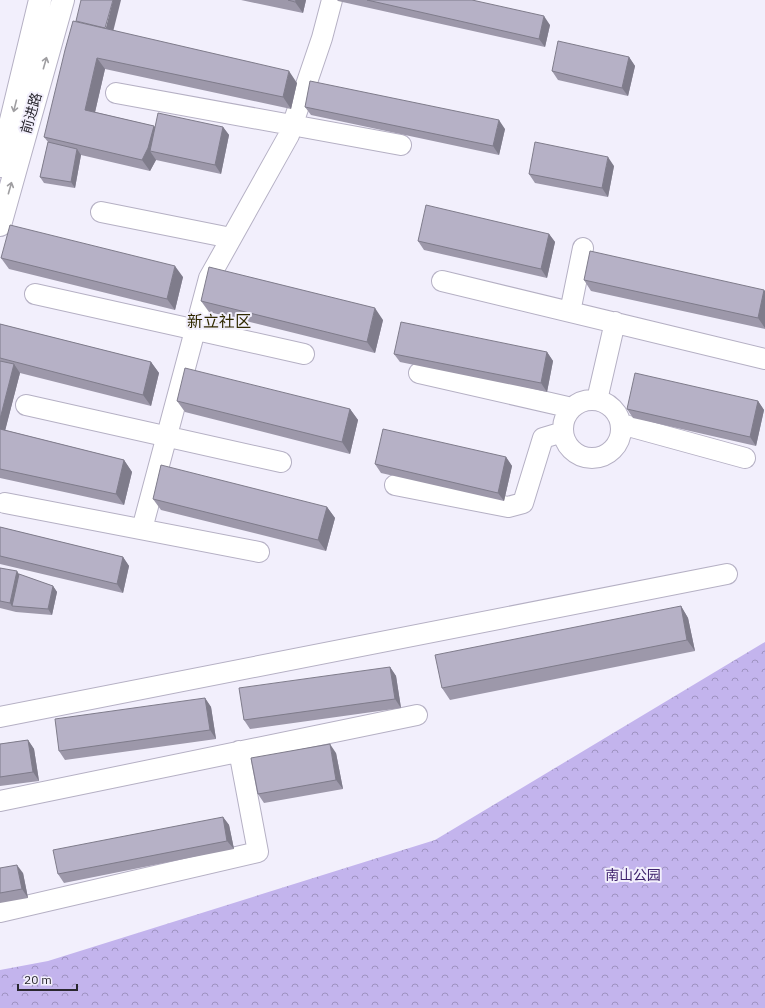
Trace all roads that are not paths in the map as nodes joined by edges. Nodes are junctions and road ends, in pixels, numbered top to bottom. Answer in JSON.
{"nodes":[{"id":1,"x":40,"y":0,"type":"edge"},
{"id":2,"x":63,"y":0,"type":"edge"},
{"id":3,"x":332,"y":0,"type":"edge"},
{"id":4,"x":116,"y":93,"type":"dead end"},
{"id":5,"x":292,"y":125,"type":"junction"},
{"id":6,"x":401,"y":146,"type":"dead end"},
{"id":7,"x":0,"y":166,"type":"edge"},
{"id":8,"x":101,"y":212,"type":"dead end"},
{"id":9,"x":0,"y":225,"type":"edge"},
{"id":10,"x":232,"y":238,"type":"junction"},
{"id":11,"x":583,"y":248,"type":"dead end"},
{"id":12,"x":442,"y":281,"type":"dead end"},
{"id":13,"x":35,"y":294,"type":"dead end"},
{"id":14,"x":570,"y":312,"type":"junction"},
{"id":15,"x":615,"y":322,"type":"junction"},
{"id":16,"x":195,"y":330,"type":"junction"},
{"id":17,"x":304,"y":354,"type":"dead end"},
{"id":18,"x":765,"y":359,"type":"edge"},
{"id":19,"x":419,"y":373,"type":"edge"},
{"id":20,"x":596,"y":400,"type":"junction"},
{"id":21,"x":26,"y":405,"type":"dead end"},
{"id":22,"x":572,"y":408,"type":"junction"},
{"id":23,"x":621,"y":424,"type":"junction"},
{"id":24,"x":563,"y":432,"type":"junction"},
{"id":25,"x":167,"y":436,"type":"junction"},
{"id":26,"x":745,"y":458,"type":"dead end"},
{"id":27,"x":281,"y":462,"type":"dead end"},
{"id":28,"x":395,"y":485,"type":"dead end"},
{"id":29,"x":5,"y":503,"type":"dead end"},
{"id":30,"x":142,"y":529,"type":"junction"},
{"id":31,"x":259,"y":552,"type":"dead end"},
{"id":32,"x":727,"y":574,"type":"dead end"},
{"id":33,"x":417,"y":715,"type":"dead end"},
{"id":34,"x":0,"y":717,"type":"edge"},
{"id":35,"x":239,"y":751,"type":"junction"},
{"id":36,"x":0,"y":801,"type":"edge"},
{"id":37,"x":0,"y":912,"type":"edge"}],
"edges":[{"from":1,"to":7,"type":"street","name":"前进路","one_way":true},
{"from":9,"to":2,"type":"street","name":"前进路","one_way":true},
{"from":3,"to":5,"type":"street"},
{"from":4,"to":5,"type":"street"},
{"from":5,"to":6,"type":"street"},
{"from":5,"to":10,"type":"street"},
{"from":8,"to":10,"type":"street"},
{"from":10,"to":16,"type":"street"},
{"from":11,"to":14,"type":"street"},
{"from":12,"to":14,"type":"street"},
{"from":13,"to":16,"type":"street"},
{"from":14,"to":15,"type":"street"},
{"from":15,"to":18,"type":"street"},
{"from":15,"to":20,"type":"street"},
{"from":16,"to":17,"type":"street"},
{"from":16,"to":25,"type":"street"},
{"from":19,"to":22,"type":"street"},
{"from":20,"to":22,"type":"street"},
{"from":20,"to":23,"type":"street"},
{"from":21,"to":25,"type":"street"},
{"from":22,"to":24,"type":"street"},
{"from":23,"to":24,"type":"street"},
{"from":23,"to":26,"type":"street"},
{"from":24,"to":28,"type":"street"},
{"from":25,"to":27,"type":"street"},
{"from":25,"to":30,"type":"street"},
{"from":29,"to":30,"type":"street"},
{"from":30,"to":31,"type":"street"},
{"from":32,"to":34,"type":"street"},
{"from":33,"to":35,"type":"street"},
{"from":35,"to":36,"type":"street"},
{"from":35,"to":37,"type":"street"}]}
